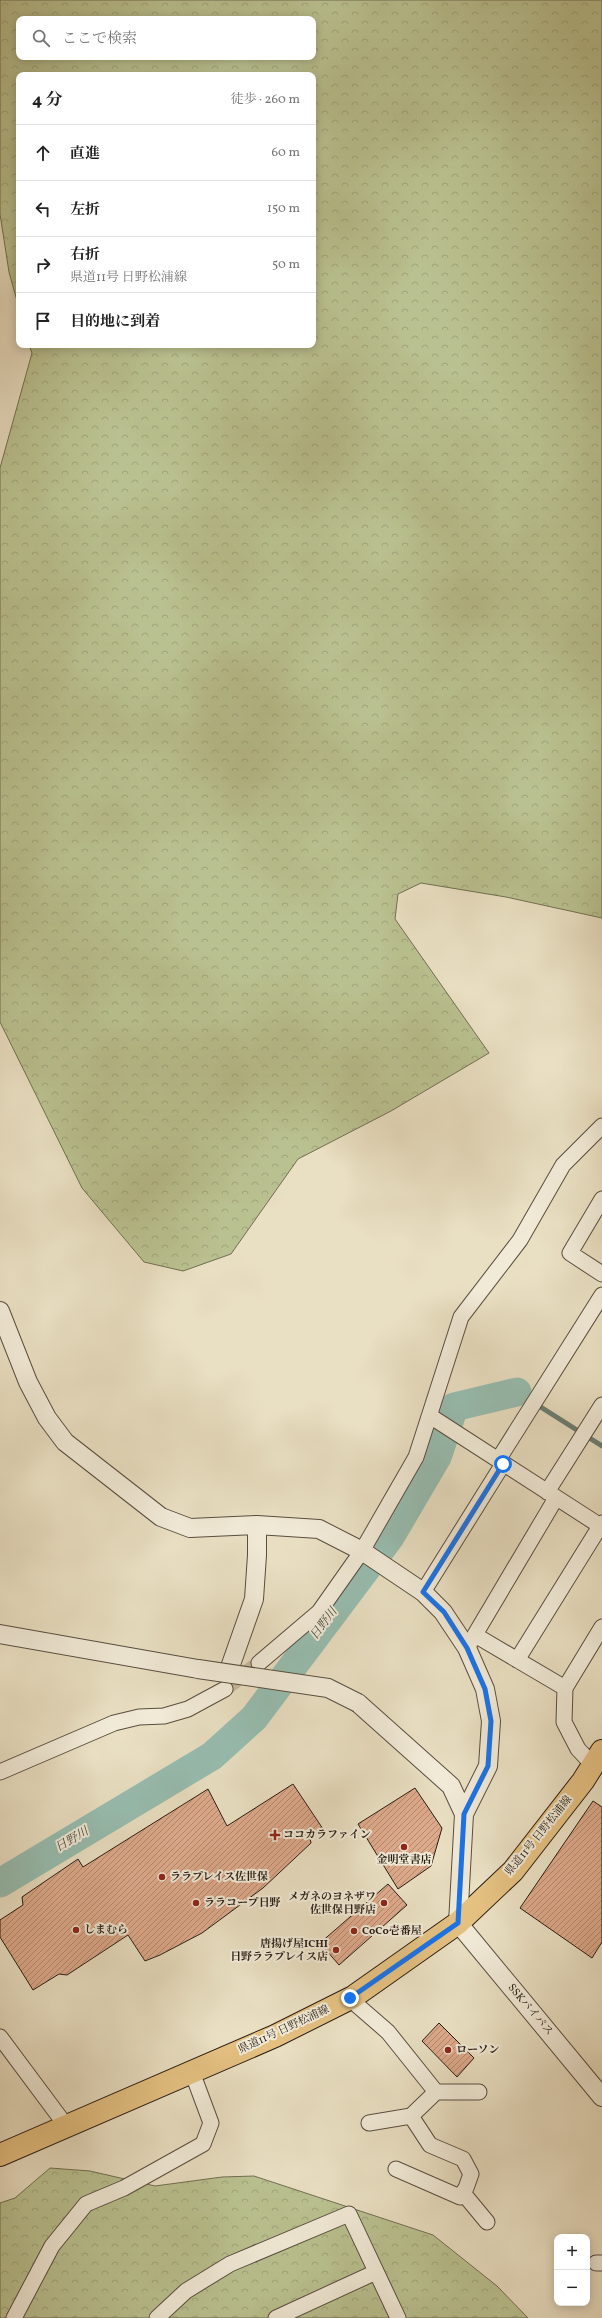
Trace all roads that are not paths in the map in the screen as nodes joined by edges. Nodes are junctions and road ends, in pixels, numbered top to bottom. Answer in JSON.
{"nodes":[{"id":1,"x":602,"y":1126,"type":"edge"},
{"id":2,"x":602,"y":1199,"type":"edge"},
{"id":3,"x":602,"y":1274,"type":"edge"},
{"id":4,"x":602,"y":1295,"type":"edge"},
{"id":5,"x":0,"y":1312,"type":"edge"},
{"id":6,"x":602,"y":1405,"type":"edge"},
{"id":7,"x":430,"y":1416,"type":"junction"},
{"id":8,"x":500,"y":1462,"type":"junction"},
{"id":9,"x":551,"y":1495,"type":"junction"},
{"id":10,"x":257,"y":1525,"type":"junction"},
{"id":11,"x":601,"y":1525,"type":"edge"},
{"id":12,"x":362,"y":1551,"type":"junction"},
{"id":13,"x":423,"y":1592,"type":"junction"},
{"id":14,"x":602,"y":1627,"type":"edge"},
{"id":15,"x":0,"y":1634,"type":"edge"},
{"id":16,"x":471,"y":1642,"type":"junction"},
{"id":17,"x":517,"y":1660,"type":"junction"},
{"id":18,"x":259,"y":1663,"type":"tunnel mouth"},
{"id":19,"x":227,"y":1681,"type":"junction"},
{"id":20,"x":565,"y":1688,"type":"junction"},
{"id":21,"x":598,"y":1758,"type":"edge"},
{"id":22,"x":0,"y":1772,"type":"edge"},
{"id":23,"x":464,"y":1814,"type":"junction"},
{"id":24,"x":458,"y":1923,"type":"junction"},
{"id":25,"x":350,"y":1998,"type":"junction"},
{"id":26,"x":0,"y":2037,"type":"edge"},
{"id":27,"x":192,"y":2072,"type":"junction"},
{"id":28,"x":436,"y":2092,"type":"junction"},
{"id":29,"x":480,"y":2092,"type":"dead end"},
{"id":30,"x":602,"y":2097,"type":"edge"},
{"id":31,"x":411,"y":2116,"type":"junction"},
{"id":32,"x":369,"y":2123,"type":"dead end"},
{"id":33,"x":67,"y":2127,"type":"junction"},
{"id":34,"x":0,"y":2155,"type":"edge"},
{"id":35,"x":396,"y":2169,"type":"dead end"},
{"id":36,"x":463,"y":2193,"type":"junction"},
{"id":37,"x":487,"y":2222,"type":"dead end"},
{"id":38,"x":376,"y":2272,"type":"junction"},
{"id":39,"x":14,"y":2318,"type":"edge"},
{"id":40,"x":157,"y":2318,"type":"edge"},
{"id":41,"x":276,"y":2318,"type":"edge"},
{"id":42,"x":398,"y":2318,"type":"edge"}],
"edges":[{"from":1,"to":7,"type":"street"},
{"from":2,"to":3,"type":"street"},
{"from":4,"to":8,"type":"street"},
{"from":5,"to":10,"type":"street"},
{"from":6,"to":9,"type":"street"},
{"from":7,"to":8,"type":"street"},
{"from":7,"to":12,"type":"street"},
{"from":8,"to":9,"type":"street"},
{"from":8,"to":13,"type":"street"},
{"from":9,"to":11,"type":"street"},
{"from":9,"to":16,"type":"street"},
{"from":10,"to":12,"type":"street"},
{"from":10,"to":19,"type":"street"},
{"from":11,"to":17,"type":"street"},
{"from":12,"to":13,"type":"street"},
{"from":12,"to":18,"type":"street"},
{"from":13,"to":16,"type":"street"},
{"from":14,"to":20,"type":"street"},
{"from":15,"to":19,"type":"street","bridge":true},
{"from":16,"to":17,"type":"street"},
{"from":16,"to":23,"type":"street"},
{"from":17,"to":20,"type":"street"},
{"from":19,"to":22,"type":"street"},
{"from":19,"to":23,"type":"street","bridge":true},
{"from":20,"to":21,"type":"street"},
{"from":21,"to":24,"type":"main road","name":"県道11号 日野松浦線"},
{"from":23,"to":24,"type":"street"},
{"from":24,"to":25,"type":"main road","name":"県道11号 日野松浦線"},
{"from":24,"to":30,"type":"street","name":"SSKバイパス"},
{"from":25,"to":27,"type":"main road","name":"県道11号 日野松浦線"},
{"from":25,"to":28,"type":"street"},
{"from":26,"to":33,"type":"street"},
{"from":27,"to":33,"type":"main road","name":"県道11号 日野松浦線"},
{"from":27,"to":39,"type":"street"},
{"from":28,"to":29,"type":"street"},
{"from":28,"to":31,"type":"street"},
{"from":31,"to":32,"type":"street"},
{"from":31,"to":36,"type":"street"},
{"from":33,"to":34,"type":"main road","name":"県道11号 日野松浦線"},
{"from":35,"to":36,"type":"street"},
{"from":36,"to":37,"type":"street"},
{"from":38,"to":40,"type":"street"},
{"from":38,"to":41,"type":"street"},
{"from":38,"to":42,"type":"street"}]}
